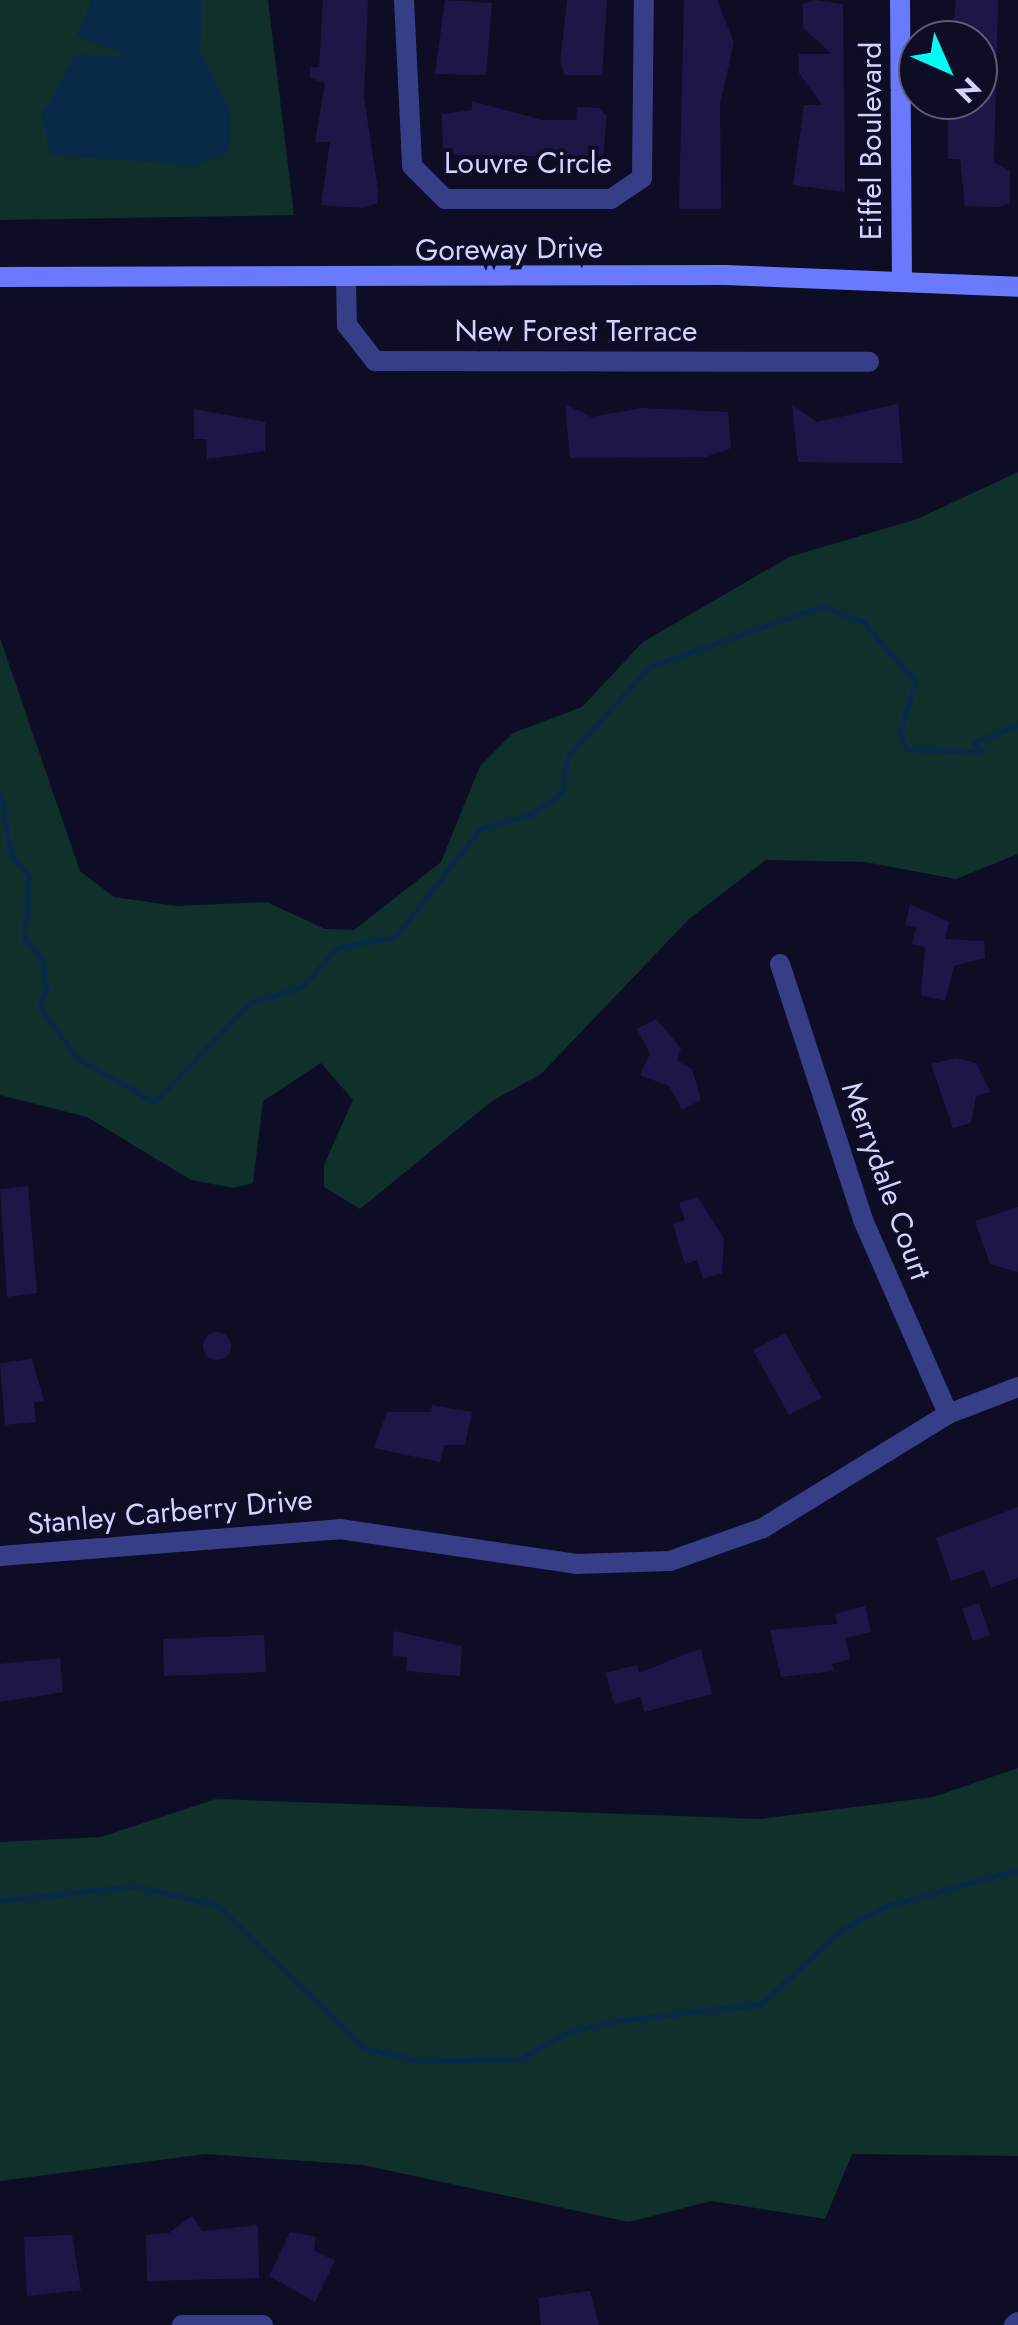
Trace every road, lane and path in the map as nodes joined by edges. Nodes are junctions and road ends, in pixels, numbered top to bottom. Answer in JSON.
{"nodes":[{"id":1,"x":404,"y":0,"type":"edge"},
{"id":2,"x":644,"y":0,"type":"edge"},
{"id":3,"x":900,"y":0,"type":"edge"},
{"id":4,"x":0,"y":277,"type":"edge"},
{"id":5,"x":346,"y":280,"type":"junction"},
{"id":6,"x":902,"y":282,"type":"junction"},
{"id":7,"x":1018,"y":286,"type":"edge"},
{"id":8,"x":869,"y":362,"type":"dead end"},
{"id":9,"x":780,"y":964,"type":"dead end"},
{"id":10,"x":1018,"y":1387,"type":"edge"},
{"id":11,"x":948,"y":1414,"type":"junction"},
{"id":12,"x":0,"y":1556,"type":"edge"},
{"id":13,"x":182,"y":2325,"type":"edge"},
{"id":14,"x":263,"y":2325,"type":"edge"}],
"edges":[{"from":1,"to":2,"type":"street","name":"Louvre Circle"},
{"from":3,"to":6,"type":"street","name":"Eiffel Boulevard"},
{"from":4,"to":5,"type":"street","name":"Goreway Drive"},
{"from":5,"to":6,"type":"street","name":"Goreway Drive"},
{"from":5,"to":8,"type":"street","name":"New Forest Terrace"},
{"from":6,"to":7,"type":"street","name":"Goreway Drive"},
{"from":9,"to":11,"type":"street","name":"Merrydale Court"},
{"from":10,"to":11,"type":"street","name":"Stanley Carberry Drive"},
{"from":11,"to":12,"type":"street","name":"Stanley Carberry Drive"},
{"from":13,"to":14,"type":"street"}]}
